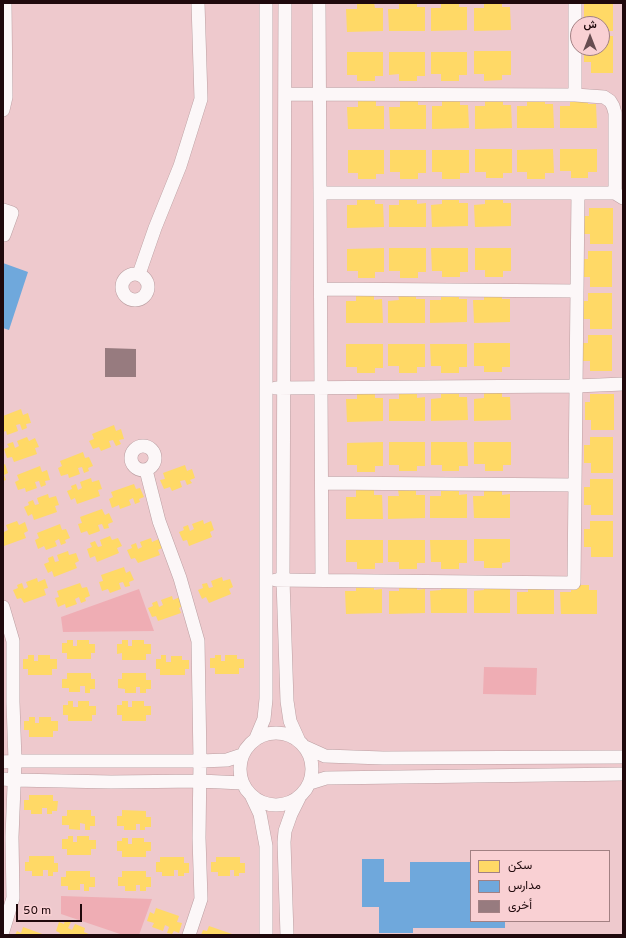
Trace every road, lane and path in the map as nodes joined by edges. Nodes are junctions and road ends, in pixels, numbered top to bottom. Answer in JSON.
{"nodes":[{"id":1,"x":5,"y":3,"type":"edge"},
{"id":2,"x":198,"y":3,"type":"edge"},
{"id":3,"x":266,"y":3,"type":"edge"},
{"id":4,"x":285,"y":3,"type":"edge"},
{"id":5,"x":319,"y":3,"type":"edge"},
{"id":6,"x":575,"y":3,"type":"edge"},
{"id":7,"x":285,"y":94,"type":"junction"},
{"id":8,"x":320,"y":95,"type":"junction"},
{"id":9,"x":575,"y":95,"type":"junction"},
{"id":10,"x":3,"y":110,"type":"edge"},
{"id":11,"x":320,"y":193,"type":"junction"},
{"id":12,"x":578,"y":193,"type":"junction"},
{"id":13,"x":619,"y":196,"type":"edge"},
{"id":14,"x":3,"y":210,"type":"edge"},
{"id":15,"x":3,"y":235,"type":"edge"},
{"id":16,"x":140,"y":274,"type":"dead end"},
{"id":17,"x":321,"y":289,"type":"junction"},
{"id":18,"x":577,"y":292,"type":"junction"},
{"id":19,"x":623,"y":384,"type":"edge"},
{"id":20,"x":576,"y":386,"type":"junction"},
{"id":21,"x":266,"y":388,"type":"junction"},
{"id":22,"x":284,"y":388,"type":"junction"},
{"id":23,"x":321,"y":388,"type":"junction"},
{"id":24,"x":146,"y":470,"type":"dead end"},
{"id":25,"x":322,"y":483,"type":"junction"},
{"id":26,"x":575,"y":485,"type":"junction"},
{"id":27,"x":266,"y":579,"type":"junction"},
{"id":28,"x":283,"y":580,"type":"junction"},
{"id":29,"x":322,"y":580,"type":"junction"},
{"id":30,"x":3,"y":607,"type":"edge"},
{"id":31,"x":256,"y":738,"type":"junction"},
{"id":32,"x":302,"y":744,"type":"junction"},
{"id":33,"x":242,"y":755,"type":"junction"},
{"id":34,"x":623,"y":757,"type":"edge"},
{"id":35,"x":200,"y":761,"type":"junction"},
{"id":36,"x":9,"y":762,"type":"edge"},
{"id":37,"x":623,"y":774,"type":"edge"},
{"id":38,"x":8,"y":779,"type":"edge"},
{"id":39,"x":200,"y":781,"type":"junction"},
{"id":40,"x":242,"y":783,"type":"junction"},
{"id":41,"x":310,"y":783,"type":"junction"},
{"id":42,"x":252,"y":797,"type":"junction"},
{"id":43,"x":299,"y":798,"type":"junction"},
{"id":44,"x":3,"y":931,"type":"edge"},
{"id":45,"x":189,"y":935,"type":"edge"},
{"id":46,"x":266,"y":935,"type":"edge"},
{"id":47,"x":287,"y":935,"type":"edge"}],
"edges":[{"from":1,"to":10,"type":"street"},
{"from":2,"to":16,"type":"street"},
{"from":3,"to":21,"type":"street"},
{"from":4,"to":7,"type":"street"},
{"from":5,"to":8,"type":"street"},
{"from":6,"to":9,"type":"street"},
{"from":7,"to":8,"type":"street"},
{"from":7,"to":22,"type":"street"},
{"from":8,"to":9,"type":"street"},
{"from":8,"to":11,"type":"street"},
{"from":9,"to":13,"type":"street"},
{"from":11,"to":12,"type":"street"},
{"from":11,"to":17,"type":"street"},
{"from":12,"to":13,"type":"street"},
{"from":12,"to":18,"type":"street"},
{"from":14,"to":15,"type":"street"},
{"from":17,"to":18,"type":"street"},
{"from":17,"to":23,"type":"street"},
{"from":18,"to":20,"type":"street"},
{"from":19,"to":20,"type":"street"},
{"from":20,"to":23,"type":"street"},
{"from":20,"to":26,"type":"street"},
{"from":21,"to":22,"type":"street"},
{"from":21,"to":27,"type":"street"},
{"from":22,"to":23,"type":"street"},
{"from":22,"to":28,"type":"street"},
{"from":23,"to":25,"type":"street"},
{"from":24,"to":35,"type":"street"},
{"from":25,"to":26,"type":"street"},
{"from":25,"to":29,"type":"street"},
{"from":26,"to":29,"type":"street"},
{"from":27,"to":28,"type":"street"},
{"from":27,"to":31,"type":"street"},
{"from":28,"to":29,"type":"street"},
{"from":28,"to":32,"type":"street"},
{"from":30,"to":36,"type":"street"},
{"from":31,"to":32,"type":"street"},
{"from":31,"to":33,"type":"street"},
{"from":32,"to":34,"type":"street"},
{"from":32,"to":41,"type":"street"},
{"from":33,"to":35,"type":"street"},
{"from":33,"to":40,"type":"street"},
{"from":35,"to":36,"type":"street"},
{"from":35,"to":39,"type":"street"},
{"from":36,"to":38,"type":"street"},
{"from":37,"to":41,"type":"street"},
{"from":38,"to":39,"type":"street"},
{"from":38,"to":44,"type":"street"},
{"from":39,"to":40,"type":"street"},
{"from":39,"to":45,"type":"street"},
{"from":40,"to":42,"type":"street"},
{"from":41,"to":43,"type":"street"},
{"from":42,"to":43,"type":"street"},
{"from":42,"to":46,"type":"street"},
{"from":43,"to":47,"type":"street"}]}
